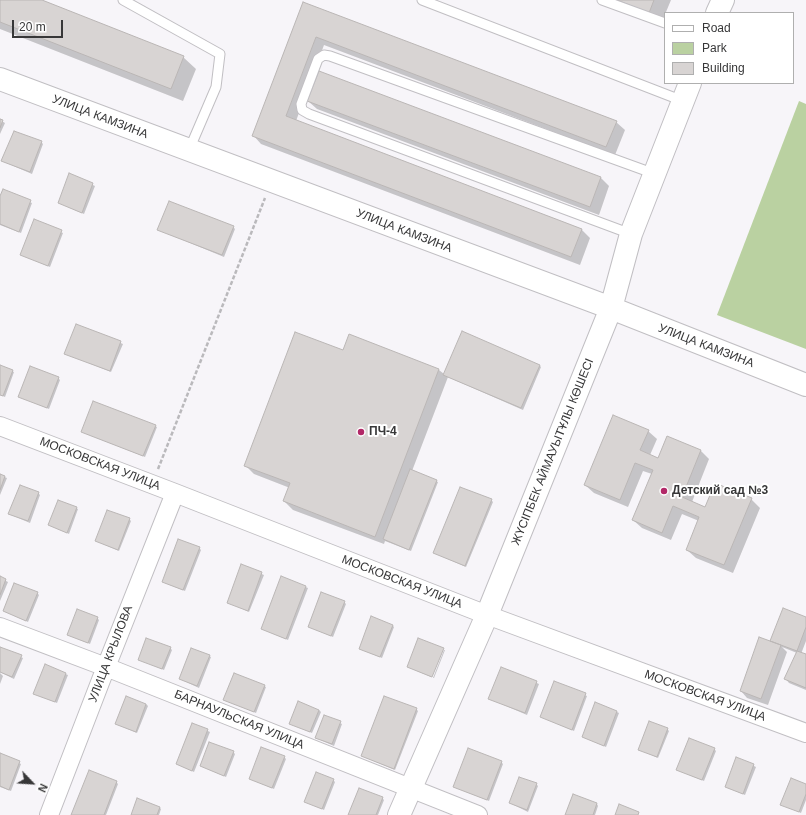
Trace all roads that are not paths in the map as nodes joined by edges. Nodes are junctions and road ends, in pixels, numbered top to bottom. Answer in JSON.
{"nodes":[{"id":1,"x":123,"y":0,"type":"edge"},
{"id":2,"x":602,"y":0,"type":"edge"},
{"id":3,"x":722,"y":0,"type":"edge"},
{"id":4,"x":427,"y":1,"type":"edge"},
{"id":5,"x":718,"y":12,"type":"edge"},
{"id":6,"x":664,"y":23,"type":"edge"},
{"id":7,"x":0,"y":79,"type":"edge"},
{"id":8,"x":686,"y":92,"type":"edge"},
{"id":9,"x":189,"y":150,"type":"junction"},
{"id":10,"x":655,"y":174,"type":"junction"},
{"id":11,"x":631,"y":234,"type":"junction"},
{"id":12,"x":611,"y":308,"type":"junction"},
{"id":13,"x":806,"y":385,"type":"edge"},
{"id":14,"x":0,"y":426,"type":"edge"},
{"id":15,"x":175,"y":492,"type":"junction"},
{"id":16,"x":488,"y":615,"type":"junction"},
{"id":17,"x":0,"y":627,"type":"edge"},
{"id":18,"x":106,"y":667,"type":"junction"},
{"id":19,"x":806,"y":733,"type":"edge"},
{"id":20,"x":410,"y":789,"type":"junction"},
{"id":21,"x":50,"y":815,"type":"edge"},
{"id":22,"x":399,"y":815,"type":"edge"},
{"id":23,"x":478,"y":815,"type":"edge"}],
"edges":[{"from":1,"to":9,"type":"lane"},
{"from":2,"to":6,"type":"lane"},
{"from":3,"to":5,"type":"main road"},
{"from":4,"to":8,"type":"lane"},
{"from":7,"to":9,"type":"main road","name":"УЛИЦА КАМЗИНА"},
{"from":8,"to":10,"type":"main road","name":"ЖҮСІПБЕК АЙМАУЫТҰЛЫ КӨШЕСІ"},
{"from":9,"to":12,"type":"main road","name":"УЛИЦА КАМЗИНА"},
{"from":10,"to":11,"type":"main road","name":"ЖҮСІПБЕК АЙМАУЫТҰЛЫ КӨШЕСІ"},
{"from":10,"to":11,"type":"lane"},
{"from":11,"to":12,"type":"main road","name":"ЖҮСІПБЕК АЙМАУЫТҰЛЫ КӨШЕСІ"},
{"from":12,"to":13,"type":"main road","name":"УЛИЦА КАМЗИНА"},
{"from":12,"to":16,"type":"main road","name":"ЖҮСІПБЕК АЙМАУЫТҰЛЫ КӨШЕСІ"},
{"from":14,"to":15,"type":"street","name":"МОСКОВСКАЯ УЛИЦА"},
{"from":15,"to":16,"type":"street","name":"МОСКОВСКАЯ УЛИЦА"},
{"from":15,"to":18,"type":"street","name":"УЛИЦА КРЫЛОВА"},
{"from":16,"to":19,"type":"street","name":"МОСКОВСКАЯ УЛИЦА"},
{"from":16,"to":20,"type":"main road","name":"ЖҮСІПБЕК АЙМАУЫТҰЛЫ КӨШЕСІ"},
{"from":17,"to":18,"type":"street","name":"БАРНАУЛЬСКАЯ УЛИЦА"},
{"from":18,"to":20,"type":"street","name":"БАРНАУЛЬСКАЯ УЛИЦА"},
{"from":18,"to":21,"type":"street","name":"УЛИЦА КРЫЛОВА"},
{"from":20,"to":22,"type":"main road","name":"ЖҮСІПБЕК АЙМАУЫТҰЛЫ КӨШЕСІ"},
{"from":20,"to":23,"type":"street","name":"БАРНАУЛЬСКАЯ УЛИЦА"}]}
